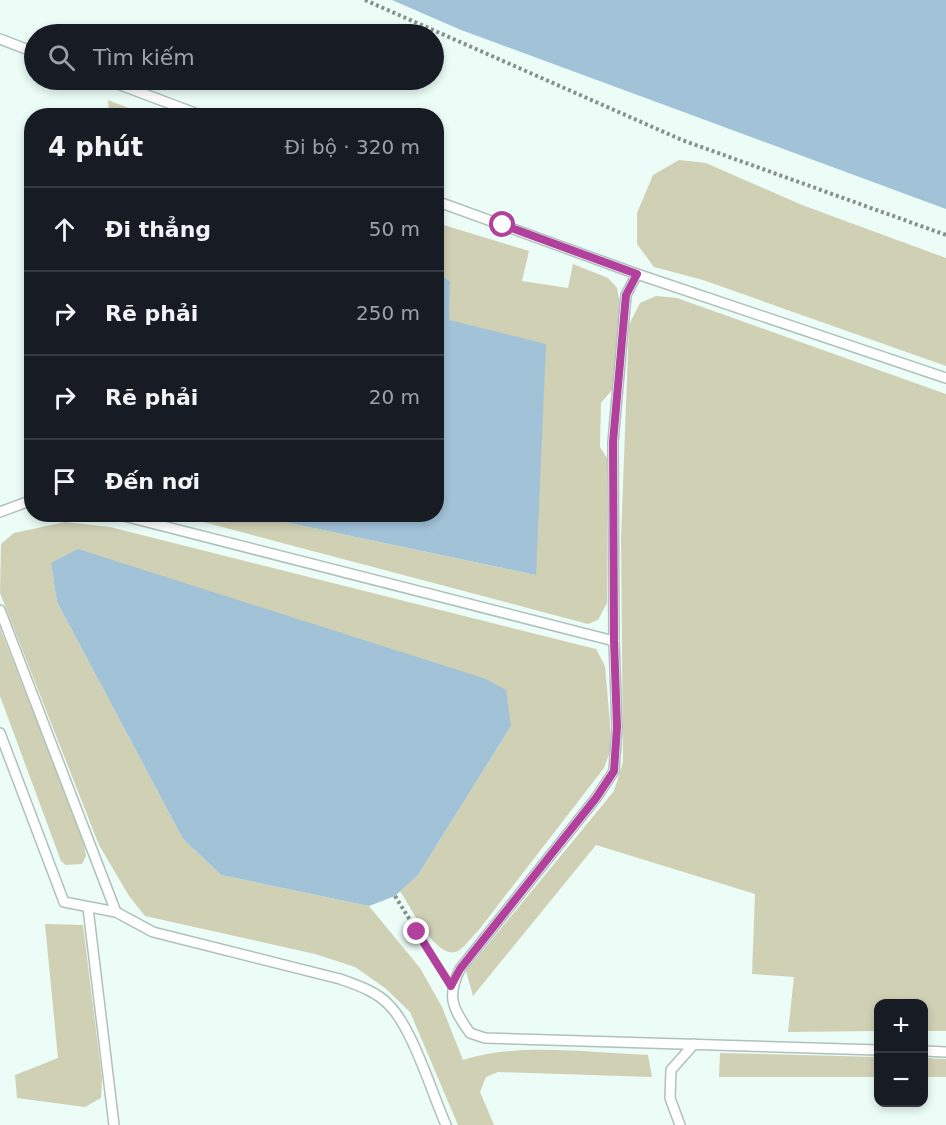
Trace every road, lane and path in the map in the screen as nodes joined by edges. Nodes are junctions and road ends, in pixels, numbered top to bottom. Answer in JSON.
{"nodes":[{"id":1,"x":365,"y":0,"type":"edge"},
{"id":2,"x":419,"y":24,"type":"edge"},
{"id":3,"x":444,"y":35,"type":"edge"},
{"id":4,"x":0,"y":39,"type":"edge"},
{"id":5,"x":24,"y":48,"type":"edge"},
{"id":6,"x":134,"y":90,"type":"edge"},
{"id":7,"x":182,"y":108,"type":"edge"},
{"id":8,"x":444,"y":204,"type":"edge"},
{"id":9,"x":946,"y":235,"type":"edge"},
{"id":10,"x":637,"y":274,"type":"junction"},
{"id":11,"x":946,"y":378,"type":"edge"},
{"id":12,"x":24,"y":503,"type":"edge"},
{"id":13,"x":0,"y":512,"type":"edge"},
{"id":14,"x":148,"y":522,"type":"edge"},
{"id":15,"x":0,"y":610,"type":"edge"},
{"id":16,"x":614,"y":640,"type":"junction"},
{"id":17,"x":0,"y":733,"type":"edge"},
{"id":18,"x":395,"y":896,"type":"dead end"},
{"id":19,"x":88,"y":908,"type":"junction"},
{"id":20,"x":116,"y":912,"type":"junction"},
{"id":21,"x":451,"y":986,"type":"junction"},
{"id":22,"x":694,"y":1044,"type":"junction"},
{"id":23,"x":874,"y":1050,"type":"edge"},
{"id":24,"x":928,"y":1051,"type":"edge"},
{"id":25,"x":946,"y":1052,"type":"edge"},
{"id":26,"x":114,"y":1125,"type":"edge"},
{"id":27,"x":446,"y":1125,"type":"edge"},
{"id":28,"x":680,"y":1125,"type":"edge"}],
"edges":[{"from":1,"to":2,"type":"path"},
{"from":3,"to":9,"type":"path"},
{"from":4,"to":5,"type":"lane"},
{"from":6,"to":7,"type":"lane"},
{"from":8,"to":10,"type":"lane"},
{"from":10,"to":11,"type":"lane"},
{"from":10,"to":16,"type":"lane"},
{"from":12,"to":13,"type":"lane"},
{"from":14,"to":16,"type":"lane"},
{"from":15,"to":20,"type":"lane"},
{"from":16,"to":21,"type":"lane"},
{"from":17,"to":19,"type":"lane"},
{"from":18,"to":21,"type":"path"},
{"from":19,"to":20,"type":"lane"},
{"from":19,"to":26,"type":"lane"},
{"from":20,"to":27,"type":"lane"},
{"from":21,"to":22,"type":"lane"},
{"from":22,"to":23,"type":"lane"},
{"from":22,"to":28,"type":"lane"},
{"from":24,"to":25,"type":"lane"}]}
